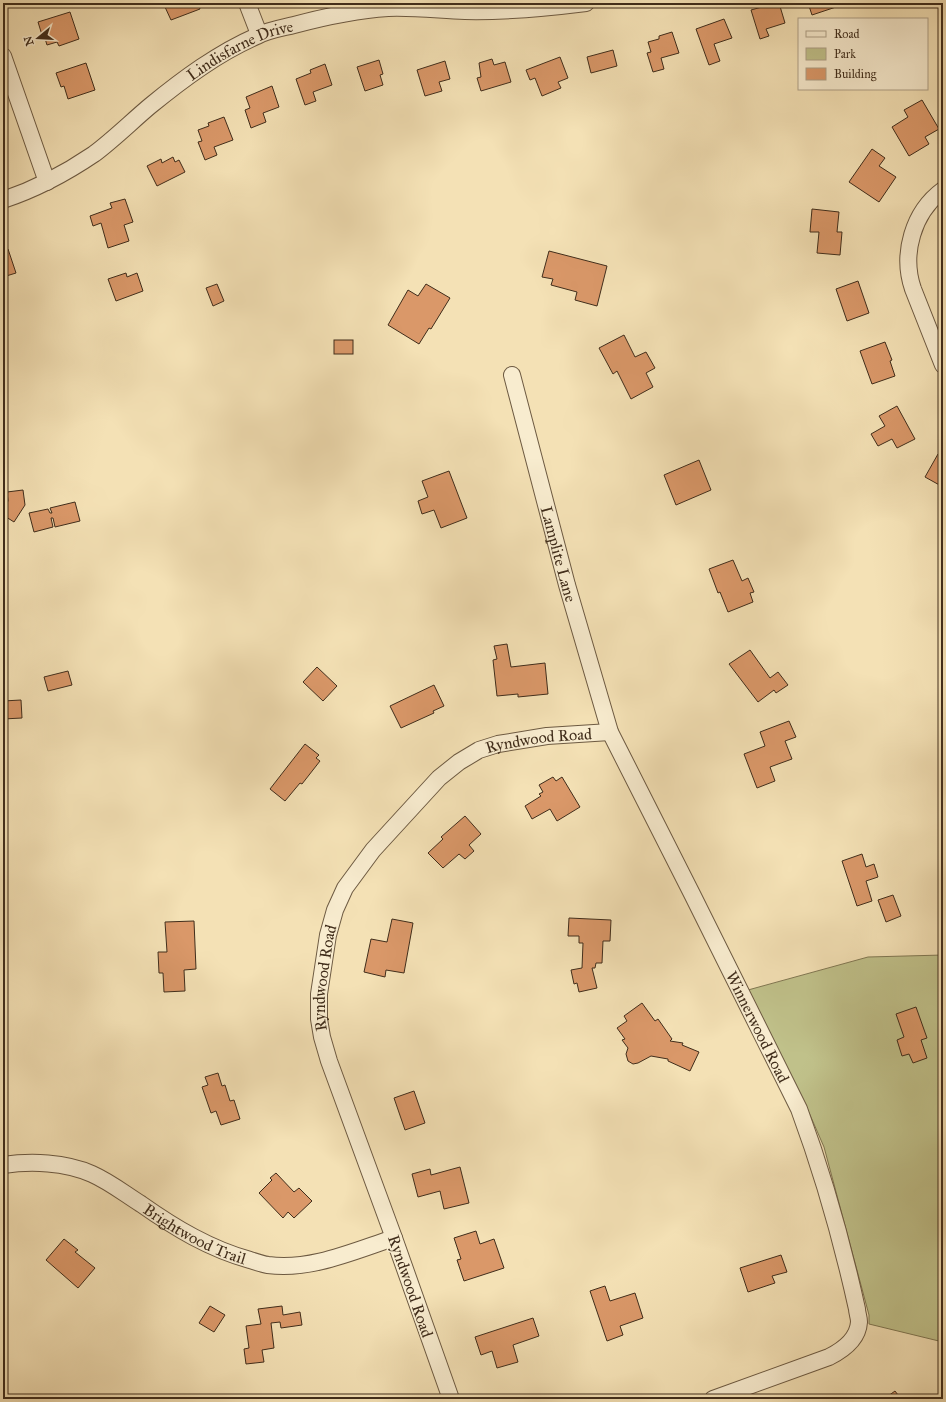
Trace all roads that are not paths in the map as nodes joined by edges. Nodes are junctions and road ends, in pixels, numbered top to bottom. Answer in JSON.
{"nodes":[{"id":1,"x":247,"y":3,"type":"edge"},
{"id":2,"x":586,"y":3,"type":"edge"},
{"id":3,"x":259,"y":34,"type":"junction"},
{"id":4,"x":3,"y":56,"type":"edge"},
{"id":5,"x":46,"y":182,"type":"junction"},
{"id":6,"x":943,"y":190,"type":"edge"},
{"id":7,"x":3,"y":200,"type":"edge"},
{"id":8,"x":943,"y":365,"type":"edge"},
{"id":9,"x":512,"y":375,"type":"dead end"},
{"id":10,"x":610,"y":732,"type":"junction"},
{"id":11,"x":3,"y":1165,"type":"edge"},
{"id":12,"x":394,"y":1238,"type":"junction"},
{"id":13,"x":451,"y":1399,"type":"edge"},
{"id":14,"x":713,"y":1399,"type":"edge"}],
"edges":[{"from":1,"to":3,"type":"street"},
{"from":2,"to":3,"type":"street","name":"Lindisfarne Drive"},
{"from":3,"to":5,"type":"street","name":"Lindisfarne Drive"},
{"from":4,"to":5,"type":"street"},
{"from":5,"to":7,"type":"street","name":"Lindisfarne Drive"},
{"from":6,"to":8,"type":"street"},
{"from":9,"to":10,"type":"street","name":"Lamplite Lane"},
{"from":10,"to":12,"type":"street","name":"Ryndwood Road"},
{"from":10,"to":14,"type":"street","name":"Winnerwood Road"},
{"from":11,"to":12,"type":"street","name":"Brightwood Trail"},
{"from":12,"to":13,"type":"street","name":"Ryndwood Road"}]}
